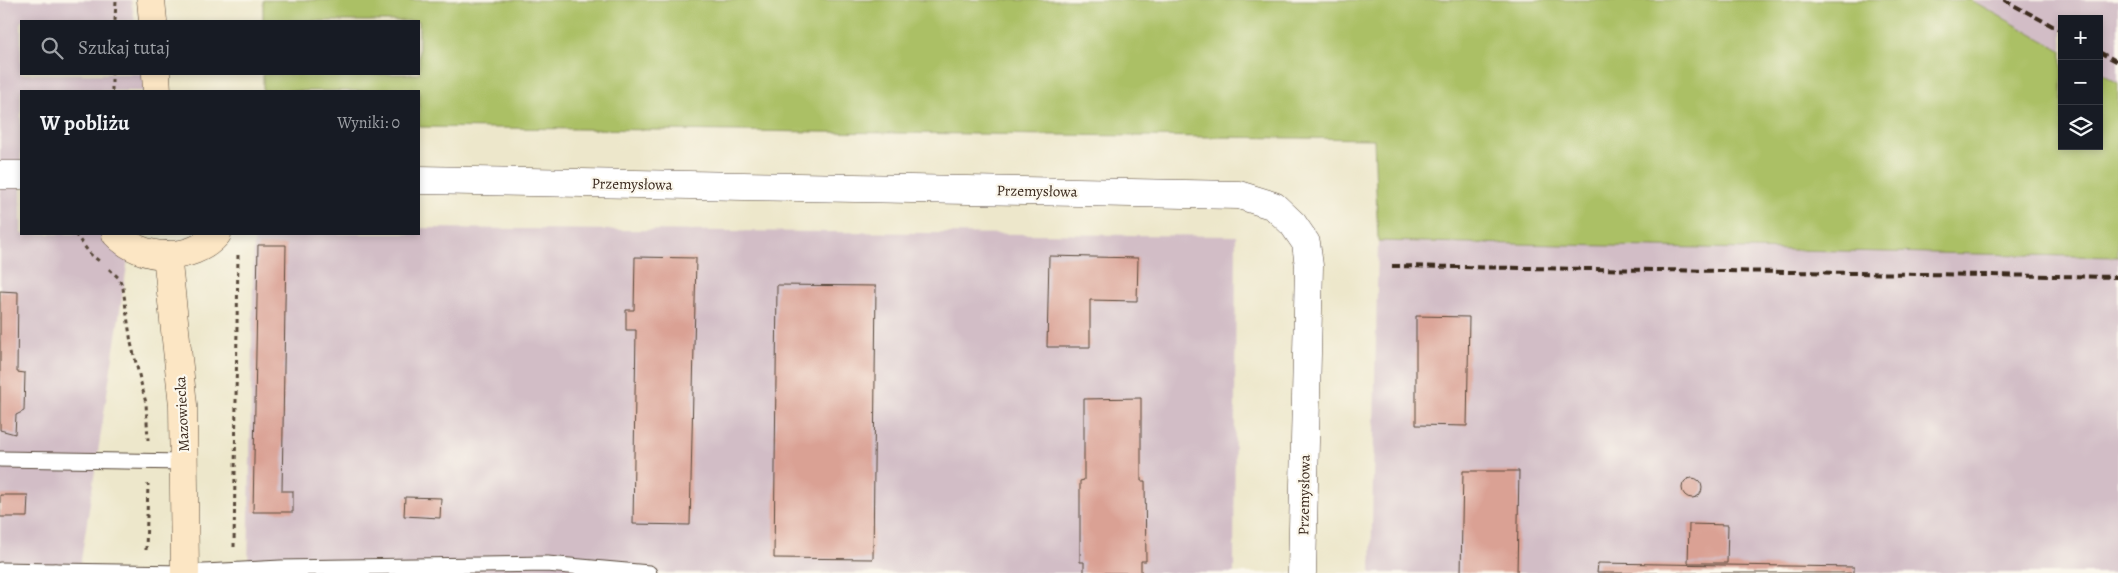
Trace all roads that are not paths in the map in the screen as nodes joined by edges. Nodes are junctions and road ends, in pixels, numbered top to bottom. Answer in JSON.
{"nodes":[{"id":1,"x":152,"y":0,"type":"edge"},
{"id":2,"x":153,"y":20,"type":"edge"},
{"id":3,"x":156,"y":75,"type":"edge"},
{"id":4,"x":157,"y":90,"type":"edge"},
{"id":5,"x":0,"y":175,"type":"edge"},
{"id":6,"x":20,"y":175,"type":"edge"},
{"id":7,"x":420,"y":180,"type":"edge"},
{"id":8,"x":117,"y":235,"type":"edge"},
{"id":9,"x":216,"y":235,"type":"edge"},
{"id":10,"x":167,"y":255,"type":"junction"},
{"id":11,"x":0,"y":459,"type":"edge"},
{"id":12,"x":185,"y":462,"type":"junction"},
{"id":13,"x":0,"y":570,"type":"edge"},
{"id":14,"x":55,"y":572,"type":"edge"},
{"id":15,"x":146,"y":572,"type":"edge"},
{"id":16,"x":185,"y":573,"type":"edge"},
{"id":17,"x":649,"y":573,"type":"edge"},
{"id":18,"x":1302,"y":573,"type":"edge"}],
"edges":[{"from":1,"to":2,"type":"street"},
{"from":3,"to":4,"type":"street"},
{"from":5,"to":6,"type":"street"},
{"from":7,"to":18,"type":"street","name":"Przemysłowa"},
{"from":8,"to":10,"type":"street"},
{"from":9,"to":10,"type":"street"},
{"from":10,"to":12,"type":"street","name":"Mazowiecka"},
{"from":11,"to":12,"type":"lane"},
{"from":12,"to":16,"type":"street","name":"Mazowiecka"},
{"from":13,"to":14,"type":"lane"},
{"from":14,"to":15,"type":"lane"},
{"from":15,"to":16,"type":"lane"},
{"from":16,"to":17,"type":"lane"}]}
